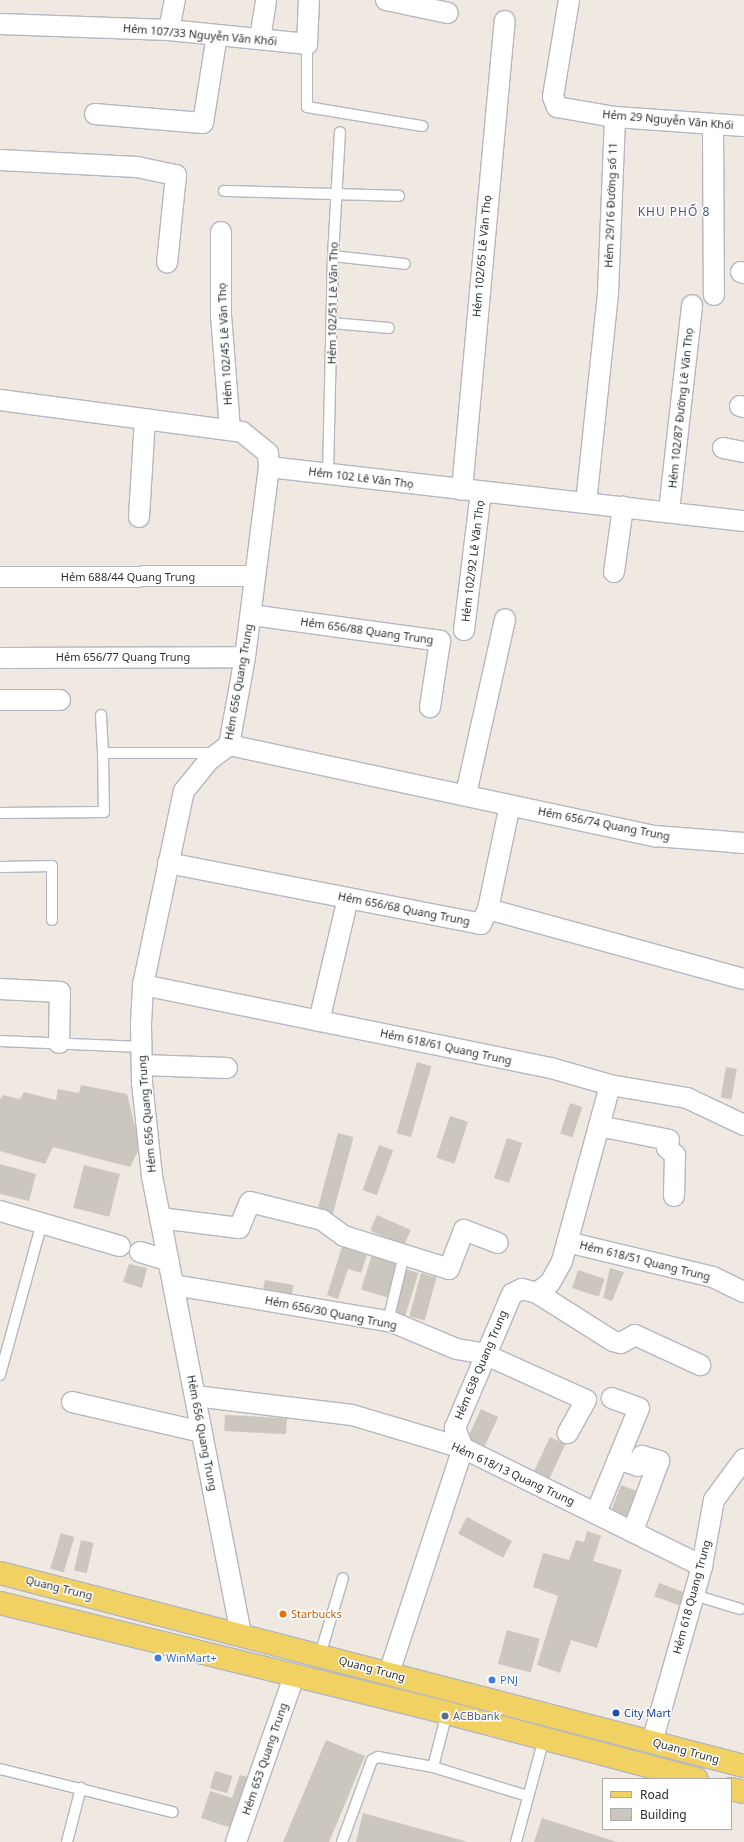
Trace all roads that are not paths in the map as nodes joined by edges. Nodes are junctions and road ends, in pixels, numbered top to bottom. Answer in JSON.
{"nodes":[{"id":1,"x":176,"y":0,"type":"edge"},
{"id":2,"x":266,"y":0,"type":"edge"},
{"id":3,"x":308,"y":0,"type":"edge"},
{"id":4,"x":386,"y":0,"type":"edge"},
{"id":5,"x":569,"y":0,"type":"edge"},
{"id":6,"x":448,"y":13,"type":"dead end"},
{"id":7,"x":505,"y":22,"type":"dead end"},
{"id":8,"x":0,"y":24,"type":"edge"},
{"id":9,"x":169,"y":30,"type":"junction"},
{"id":10,"x":217,"y":35,"type":"junction"},
{"id":11,"x":260,"y":39,"type":"junction"},
{"id":12,"x":307,"y":44,"type":"junction"},
{"id":13,"x":95,"y":114,"type":"dead end"},
{"id":14,"x":615,"y":117,"type":"junction"},
{"id":15,"x":713,"y":125,"type":"junction"},
{"id":16,"x":422,"y":126,"type":"dead end"},
{"id":17,"x":744,"y":126,"type":"edge"},
{"id":18,"x":340,"y":132,"type":"dead end"},
{"id":19,"x":0,"y":160,"type":"edge"},
{"id":20,"x":224,"y":191,"type":"dead end"},
{"id":21,"x":336,"y":194,"type":"junction"},
{"id":22,"x":400,"y":196,"type":"dead end"},
{"id":23,"x":221,"y":232,"type":"dead end"},
{"id":24,"x":333,"y":256,"type":"junction"},
{"id":25,"x":167,"y":262,"type":"dead end"},
{"id":26,"x":405,"y":264,"type":"dead end"},
{"id":27,"x":714,"y":295,"type":"dead end"},
{"id":28,"x":692,"y":305,"type":"dead end"},
{"id":29,"x":332,"y":323,"type":"junction"},
{"id":30,"x":389,"y":328,"type":"dead end"},
{"id":31,"x":0,"y":400,"type":"edge"},
{"id":32,"x":145,"y":419,"type":"junction"},
{"id":33,"x":230,"y":430,"type":"junction"},
{"id":34,"x":723,"y":448,"type":"dead end"},
{"id":35,"x":744,"y":452,"type":"edge"},
{"id":36,"x":269,"y":467,"type":"junction"},
{"id":37,"x":328,"y":474,"type":"junction"},
{"id":38,"x":472,"y":491,"type":"junction"},
{"id":39,"x":586,"y":503,"type":"junction"},
{"id":40,"x":623,"y":507,"type":"junction"},
{"id":41,"x":669,"y":511,"type":"junction"},
{"id":42,"x":139,"y":517,"type":"dead end"},
{"id":43,"x":744,"y":521,"type":"edge"},
{"id":44,"x":614,"y":572,"type":"dead end"},
{"id":45,"x":255,"y":576,"type":"junction"},
{"id":46,"x":0,"y":577,"type":"edge"},
{"id":47,"x":251,"y":615,"type":"junction"},
{"id":48,"x":505,"y":619,"type":"dead end"},
{"id":49,"x":464,"y":630,"type":"dead end"},
{"id":50,"x":246,"y":657,"type":"junction"},
{"id":51,"x":0,"y":658,"type":"edge"},
{"id":52,"x":0,"y":700,"type":"edge"},
{"id":53,"x":60,"y":700,"type":"dead end"},
{"id":54,"x":430,"y":707,"type":"dead end"},
{"id":55,"x":101,"y":715,"type":"dead end"},
{"id":56,"x":223,"y":749,"type":"junction"},
{"id":57,"x":103,"y":753,"type":"junction"},
{"id":58,"x":466,"y":794,"type":"junction"},
{"id":59,"x":510,"y":805,"type":"junction"},
{"id":60,"x":0,"y":813,"type":"edge"},
{"id":61,"x":744,"y":843,"type":"edge"},
{"id":62,"x":168,"y":863,"type":"junction"},
{"id":63,"x":0,"y":867,"type":"edge"},
{"id":64,"x":348,"y":898,"type":"junction"},
{"id":65,"x":488,"y":909,"type":"junction"},
{"id":66,"x":52,"y":920,"type":"dead end"},
{"id":67,"x":744,"y":979,"type":"edge"},
{"id":68,"x":143,"y":985,"type":"junction"},
{"id":69,"x":0,"y":989,"type":"edge"},
{"id":70,"x":319,"y":1021,"type":"junction"},
{"id":71,"x":0,"y":1042,"type":"edge"},
{"id":72,"x":59,"y":1043,"type":"junction"},
{"id":73,"x":141,"y":1056,"type":"junction"},
{"id":74,"x":227,"y":1068,"type":"dead end"},
{"id":75,"x":610,"y":1085,"type":"junction"},
{"id":76,"x":744,"y":1125,"type":"edge"},
{"id":77,"x":599,"y":1126,"type":"junction"},
{"id":78,"x":674,"y":1196,"type":"dead end"},
{"id":79,"x":0,"y":1211,"type":"edge"},
{"id":80,"x":160,"y":1218,"type":"junction"},
{"id":81,"x":42,"y":1224,"type":"junction"},
{"id":82,"x":567,"y":1242,"type":"junction"},
{"id":83,"x":498,"y":1243,"type":"dead end"},
{"id":84,"x":120,"y":1246,"type":"joint"},
{"id":85,"x":140,"y":1252,"type":"joint"},
{"id":86,"x":404,"y":1255,"type":"junction"},
{"id":87,"x":169,"y":1261,"type":"junction"},
{"id":88,"x":174,"y":1285,"type":"junction"},
{"id":89,"x":744,"y":1292,"type":"edge"},
{"id":90,"x":537,"y":1293,"type":"junction"},
{"id":91,"x":388,"y":1321,"type":"junction"},
{"id":92,"x":484,"y":1354,"type":"junction"},
{"id":93,"x":700,"y":1365,"type":"dead end"},
{"id":94,"x":0,"y":1375,"type":"edge"},
{"id":95,"x":195,"y":1396,"type":"junction"},
{"id":96,"x":612,"y":1398,"type":"dead end"},
{"id":97,"x":72,"y":1402,"type":"dead end"},
{"id":98,"x":202,"y":1432,"type":"junction"},
{"id":99,"x":568,"y":1433,"type":"dead end"},
{"id":100,"x":463,"y":1448,"type":"junction"},
{"id":101,"x":618,"y":1459,"type":"junction"},
{"id":102,"x":744,"y":1459,"type":"edge"},
{"id":103,"x":596,"y":1513,"type":"junction"},
{"id":104,"x":633,"y":1531,"type":"junction"},
{"id":105,"x":702,"y":1566,"type":"junction"},
{"id":106,"x":0,"y":1573,"type":"edge"},
{"id":107,"x":343,"y":1578,"type":"dead end"},
{"id":108,"x":694,"y":1595,"type":"junction"},
{"id":109,"x":0,"y":1603,"type":"edge"},
{"id":110,"x":740,"y":1609,"type":"dead end"},
{"id":111,"x":241,"y":1634,"type":"junction"},
{"id":112,"x":320,"y":1655,"type":"junction"},
{"id":113,"x":389,"y":1674,"type":"junction"},
{"id":114,"x":294,"y":1676,"type":"junction"},
{"id":115,"x":452,"y":1690,"type":"junction"},
{"id":116,"x":447,"y":1713,"type":"junction"},
{"id":117,"x":544,"y":1738,"type":"junction"},
{"id":118,"x":652,"y":1742,"type":"junction"},
{"id":119,"x":744,"y":1766,"type":"edge"},
{"id":120,"x":433,"y":1767,"type":"junction"},
{"id":121,"x":0,"y":1769,"type":"edge"},
{"id":122,"x":692,"y":1778,"type":"edge"},
{"id":123,"x":81,"y":1788,"type":"junction"},
{"id":124,"x":732,"y":1789,"type":"edge"},
{"id":125,"x":744,"y":1792,"type":"edge"},
{"id":126,"x":528,"y":1796,"type":"junction"},
{"id":127,"x":173,"y":1812,"type":"dead end"},
{"id":128,"x":67,"y":1842,"type":"edge"},
{"id":129,"x":236,"y":1842,"type":"edge"},
{"id":130,"x":342,"y":1842,"type":"edge"},
{"id":131,"x":516,"y":1842,"type":"edge"}],
"edges":[{"from":1,"to":9,"type":"street"},
{"from":2,"to":11,"type":"street"},
{"from":3,"to":12,"type":"street"},
{"from":4,"to":6,"type":"street"},
{"from":5,"to":14,"type":"street","name":"Hẻm 29 Nguyễn Văn Khối"},
{"from":7,"to":38,"type":"street","name":"Hẻm 102/65 Lê Văn Thọ"},
{"from":8,"to":9,"type":"street","name":"Hẻm 107/33 Nguyễn Văn Khối"},
{"from":9,"to":10,"type":"street","name":"Hẻm 107/33 Nguyễn Văn Khối"},
{"from":10,"to":11,"type":"street","name":"Hẻm 107/33 Nguyễn Văn Khối"},
{"from":10,"to":13,"type":"street"},
{"from":11,"to":12,"type":"street","name":"Hẻm 107/33 Nguyễn Văn Khối"},
{"from":12,"to":16,"type":"lane"},
{"from":14,"to":15,"type":"street","name":"Hẻm 29 Nguyễn Văn Khối"},
{"from":14,"to":39,"type":"street","name":"Hẻm 29/16 Đường số 11"},
{"from":15,"to":17,"type":"street","name":"Hẻm 29 Nguyễn Văn Khối"},
{"from":15,"to":27,"type":"street"},
{"from":18,"to":21,"type":"lane","name":"Hẻm 102/51 Lê Văn Thọ"},
{"from":19,"to":25,"type":"street"},
{"from":20,"to":21,"type":"lane"},
{"from":21,"to":22,"type":"lane"},
{"from":21,"to":24,"type":"lane","name":"Hẻm 102/51 Lê Văn Thọ"},
{"from":23,"to":33,"type":"street","name":"Hẻm 102/45 Lê Văn Thọ"},
{"from":24,"to":26,"type":"lane"},
{"from":24,"to":29,"type":"lane","name":"Hẻm 102/51 Lê Văn Thọ"},
{"from":28,"to":41,"type":"street","name":"Hẻm 102/87 Đường Lê Văn Thọ"},
{"from":29,"to":30,"type":"lane"},
{"from":29,"to":37,"type":"lane","name":"Hẻm 102/51 Lê Văn Thọ"},
{"from":31,"to":32,"type":"street"},
{"from":32,"to":33,"type":"street"},
{"from":32,"to":42,"type":"street"},
{"from":33,"to":36,"type":"street"},
{"from":34,"to":35,"type":"street"},
{"from":36,"to":37,"type":"street","name":"Hẻm 102 Lê Văn Thọ"},
{"from":36,"to":45,"type":"street","name":"Hẻm 656 Quang Trung"},
{"from":37,"to":38,"type":"street","name":"Hẻm 102 Lê Văn Thọ"},
{"from":38,"to":39,"type":"street","name":"Hẻm 102 Lê Văn Thọ"},
{"from":38,"to":49,"type":"street","name":"Hẻm 102/92 Lê Văn Thọ"},
{"from":39,"to":40,"type":"street","name":"Hẻm 102 Lê Văn Thọ"},
{"from":40,"to":41,"type":"street","name":"Hẻm 102 Lê Văn Thọ"},
{"from":40,"to":44,"type":"street"},
{"from":41,"to":43,"type":"street","name":"Hẻm 102 Lê Văn Thọ"},
{"from":45,"to":46,"type":"street","name":"Hẻm 688/44 Quang Trung"},
{"from":45,"to":47,"type":"street","name":"Hẻm 656 Quang Trung"},
{"from":47,"to":50,"type":"street","name":"Hẻm 656 Quang Trung"},
{"from":47,"to":54,"type":"street","name":"Hẻm 656/88 Quang Trung"},
{"from":48,"to":58,"type":"street"},
{"from":50,"to":51,"type":"street","name":"Hẻm 656/77 Quang Trung"},
{"from":50,"to":56,"type":"street","name":"Hẻm 656 Quang Trung"},
{"from":52,"to":53,"type":"street"},
{"from":55,"to":57,"type":"lane"},
{"from":56,"to":57,"type":"lane"},
{"from":56,"to":58,"type":"street","name":"Hẻm 656/74 Quang Trung"},
{"from":56,"to":62,"type":"street","name":"Hẻm 656 Quang Trung"},
{"from":57,"to":60,"type":"lane"},
{"from":58,"to":59,"type":"street","name":"Hẻm 656/74 Quang Trung"},
{"from":59,"to":61,"type":"street","name":"Hẻm 656/74 Quang Trung"},
{"from":59,"to":65,"type":"street"},
{"from":62,"to":64,"type":"street","name":"Hẻm 656/68 Quang Trung"},
{"from":62,"to":68,"type":"street","name":"Hẻm 656 Quang Trung"},
{"from":63,"to":66,"type":"lane"},
{"from":64,"to":65,"type":"street","name":"Hẻm 656/68 Quang Trung"},
{"from":64,"to":70,"type":"street"},
{"from":65,"to":67,"type":"street"},
{"from":68,"to":70,"type":"street","name":"Hẻm 618/61 Quang Trung"},
{"from":68,"to":73,"type":"street","name":"Hẻm 656 Quang Trung"},
{"from":69,"to":72,"type":"street"},
{"from":70,"to":75,"type":"street","name":"Hẻm 618/61 Quang Trung"},
{"from":71,"to":72,"type":"lane"},
{"from":72,"to":73,"type":"lane"},
{"from":73,"to":74,"type":"street"},
{"from":73,"to":80,"type":"street","name":"Hẻm 656 Quang Trung"},
{"from":75,"to":76,"type":"street","name":"Hẻm 618/61 Quang Trung"},
{"from":75,"to":77,"type":"street"},
{"from":77,"to":78,"type":"street"},
{"from":77,"to":82,"type":"street"},
{"from":79,"to":81,"type":"street"},
{"from":80,"to":86,"type":"street"},
{"from":80,"to":87,"type":"street","name":"Hẻm 656 Quang Trung"},
{"from":81,"to":84,"type":"street"},
{"from":81,"to":94,"type":"lane"},
{"from":82,"to":89,"type":"street","name":"Hẻm 618/51 Quang Trung"},
{"from":82,"to":90,"type":"street"},
{"from":83,"to":86,"type":"street"},
{"from":84,"to":85,"type":"lane"},
{"from":85,"to":87,"type":"street"},
{"from":86,"to":91,"type":"lane"},
{"from":87,"to":88,"type":"street","name":"Hẻm 656 Quang Trung"},
{"from":88,"to":91,"type":"street","name":"Hẻm 656/30 Quang Trung"},
{"from":88,"to":95,"type":"street","name":"Hẻm 656 Quang Trung"},
{"from":90,"to":92,"type":"street","name":"Hẻm 638 Quang Trung"},
{"from":90,"to":93,"type":"street"},
{"from":91,"to":92,"type":"street","name":"Hẻm 656/30 Quang Trung"},
{"from":92,"to":99,"type":"street","name":"Hẻm 656/30 Quang Trung"},
{"from":92,"to":100,"type":"street","name":"Hẻm 638 Quang Trung"},
{"from":95,"to":98,"type":"street","name":"Hẻm 656 Quang Trung"},
{"from":95,"to":100,"type":"street","name":"Hẻm 618/13 Quang Trung"},
{"from":96,"to":101,"type":"street"},
{"from":97,"to":98,"type":"street"},
{"from":98,"to":111,"type":"street","name":"Hẻm 656 Quang Trung"},
{"from":100,"to":103,"type":"street","name":"Hẻm 618/13 Quang Trung"},
{"from":100,"to":113,"type":"street"},
{"from":101,"to":103,"type":"street"},
{"from":101,"to":104,"type":"street"},
{"from":102,"to":105,"type":"street","name":"Hẻm 618 Quang Trung"},
{"from":103,"to":104,"type":"street","name":"Hẻm 618/13 Quang Trung"},
{"from":104,"to":105,"type":"street","name":"Hẻm 618/13 Quang Trung"},
{"from":105,"to":108,"type":"street","name":"Hẻm 618 Quang Trung"},
{"from":106,"to":111,"type":"main road","name":"Quang Trung"},
{"from":107,"to":112,"type":"lane"},
{"from":108,"to":110,"type":"lane"},
{"from":108,"to":118,"type":"street","name":"Hẻm 618 Quang Trung"},
{"from":109,"to":114,"type":"main road"},
{"from":111,"to":112,"type":"main road","name":"Quang Trung"},
{"from":112,"to":113,"type":"main road","name":"Quang Trung"},
{"from":113,"to":115,"type":"main road","name":"Quang Trung"},
{"from":114,"to":116,"type":"main road"},
{"from":114,"to":129,"type":"street","name":"Hẻm 653 Quang Trung"},
{"from":115,"to":116,"type":"main road"},
{"from":115,"to":118,"type":"main road","name":"Quang Trung"},
{"from":116,"to":117,"type":"main road"},
{"from":116,"to":120,"type":"lane"},
{"from":117,"to":122,"type":"main road"},
{"from":117,"to":126,"type":"lane"},
{"from":118,"to":119,"type":"main road","name":"Quang Trung"},
{"from":120,"to":126,"type":"lane"},
{"from":120,"to":130,"type":"lane"},
{"from":121,"to":123,"type":"lane"},
{"from":123,"to":127,"type":"lane"},
{"from":123,"to":128,"type":"lane"},
{"from":124,"to":125,"type":"main road"},
{"from":126,"to":131,"type":"lane"}]}
